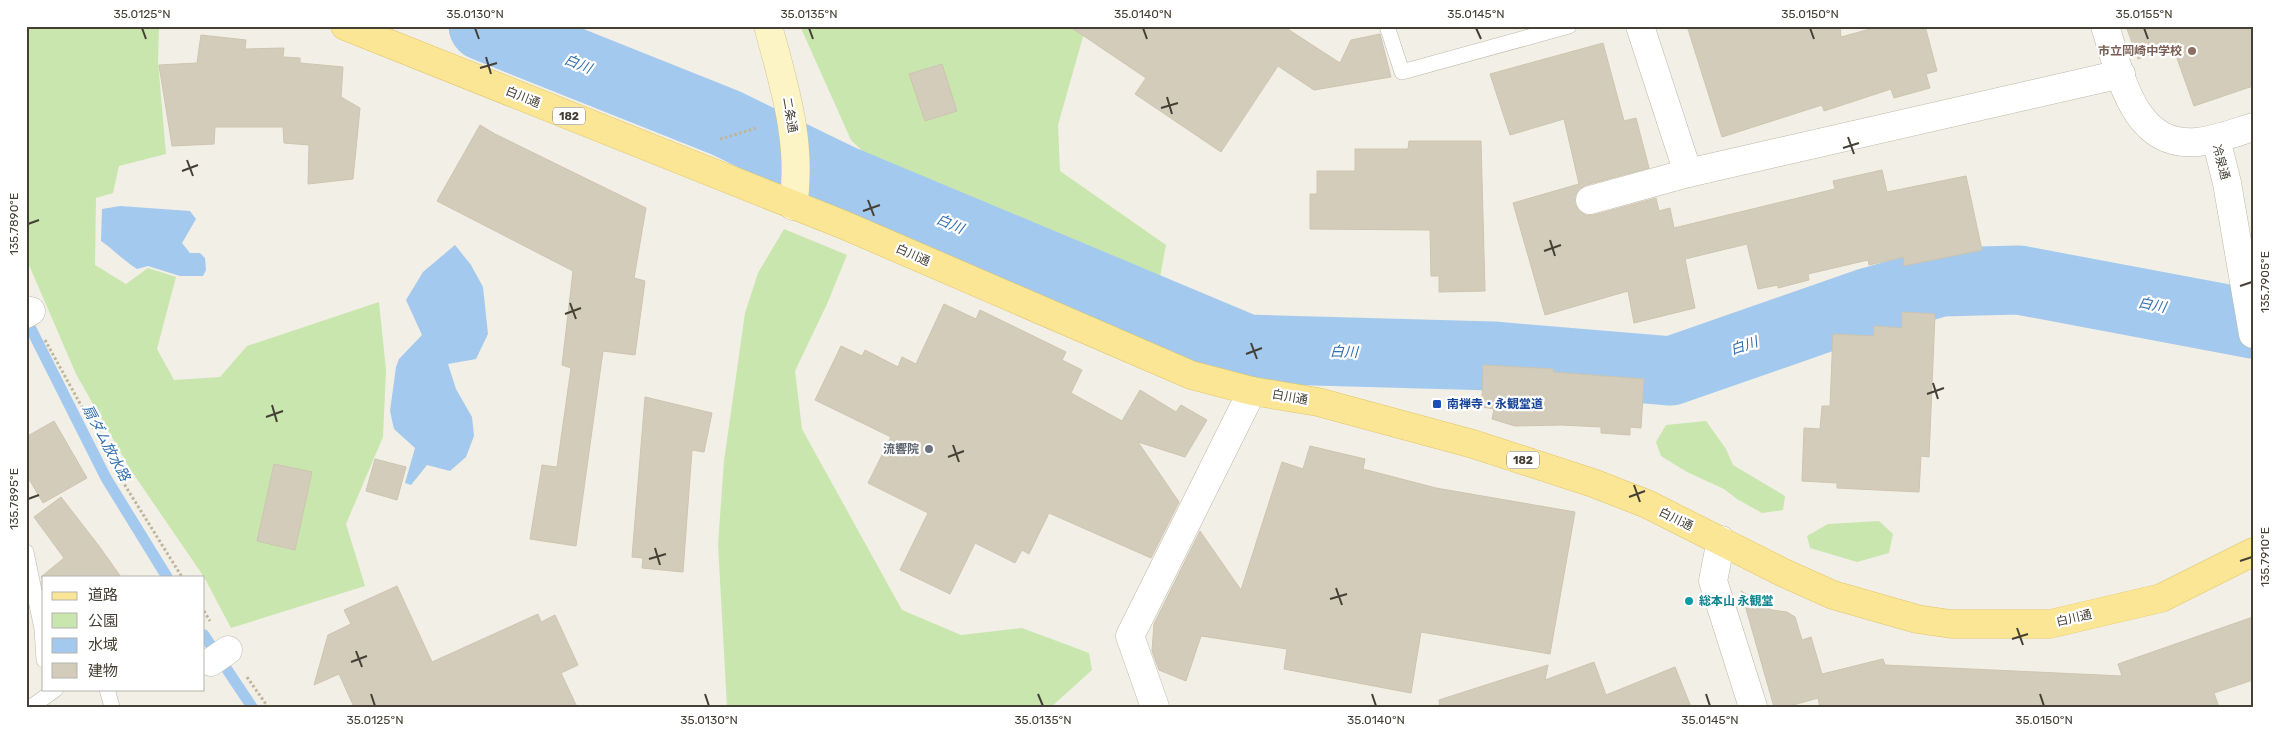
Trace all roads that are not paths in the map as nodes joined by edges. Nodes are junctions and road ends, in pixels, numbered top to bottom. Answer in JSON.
{"nodes":[{"id":1,"x":345,"y":26,"type":"edge"},
{"id":2,"x":768,"y":26,"type":"edge"},
{"id":3,"x":1387,"y":26,"type":"edge"},
{"id":4,"x":1569,"y":26,"type":"edge"},
{"id":5,"x":1640,"y":26,"type":"edge"},
{"id":6,"x":2105,"y":26,"type":"edge"},
{"id":7,"x":2121,"y":74,"type":"junction"},
{"id":8,"x":2253,"y":127,"type":"edge"},
{"id":9,"x":2216,"y":139,"type":"junction"},
{"id":10,"x":1688,"y":173,"type":"junction"},
{"id":11,"x":795,"y":194,"type":"junction"},
{"id":12,"x":1590,"y":200,"type":"dead end"},
{"id":13,"x":2253,"y":334,"type":"edge"},
{"id":14,"x":1252,"y":390,"type":"junction"},
{"id":15,"x":1721,"y":540,"type":"junction"},
{"id":16,"x":26,"y":552,"type":"edge"},
{"id":17,"x":2253,"y":552,"type":"edge"},
{"id":18,"x":42,"y":629,"type":"edge"},
{"id":19,"x":108,"y":690,"type":"edge"},
{"id":20,"x":49,"y":692,"type":"edge"},
{"id":21,"x":31,"y":707,"type":"edge"},
{"id":22,"x":112,"y":707,"type":"edge"},
{"id":23,"x":1155,"y":707,"type":"edge"},
{"id":24,"x":1753,"y":707,"type":"edge"}],
"edges":[{"from":1,"to":11,"type":"main road","name":"白川通","number":"182"},
{"from":2,"to":11,"type":"street","name":"二条通"},
{"from":3,"to":4,"type":"lane"},
{"from":5,"to":10,"type":"street"},
{"from":6,"to":7,"type":"street","name":"冷泉通"},
{"from":7,"to":9,"type":"street","name":"冷泉通"},
{"from":7,"to":10,"type":"street"},
{"from":8,"to":9,"type":"street"},
{"from":9,"to":13,"type":"street","name":"冷泉通"},
{"from":10,"to":12,"type":"street"},
{"from":11,"to":14,"type":"main road","name":"白川通","number":"182"},
{"from":14,"to":15,"type":"main road","name":"白川通","number":"182"},
{"from":14,"to":23,"type":"street"},
{"from":15,"to":17,"type":"main road","name":"白川通","number":"182"},
{"from":15,"to":24,"type":"street"},
{"from":16,"to":18,"type":"lane"},
{"from":19,"to":22,"type":"lane"},
{"from":20,"to":21,"type":"lane"}]}
